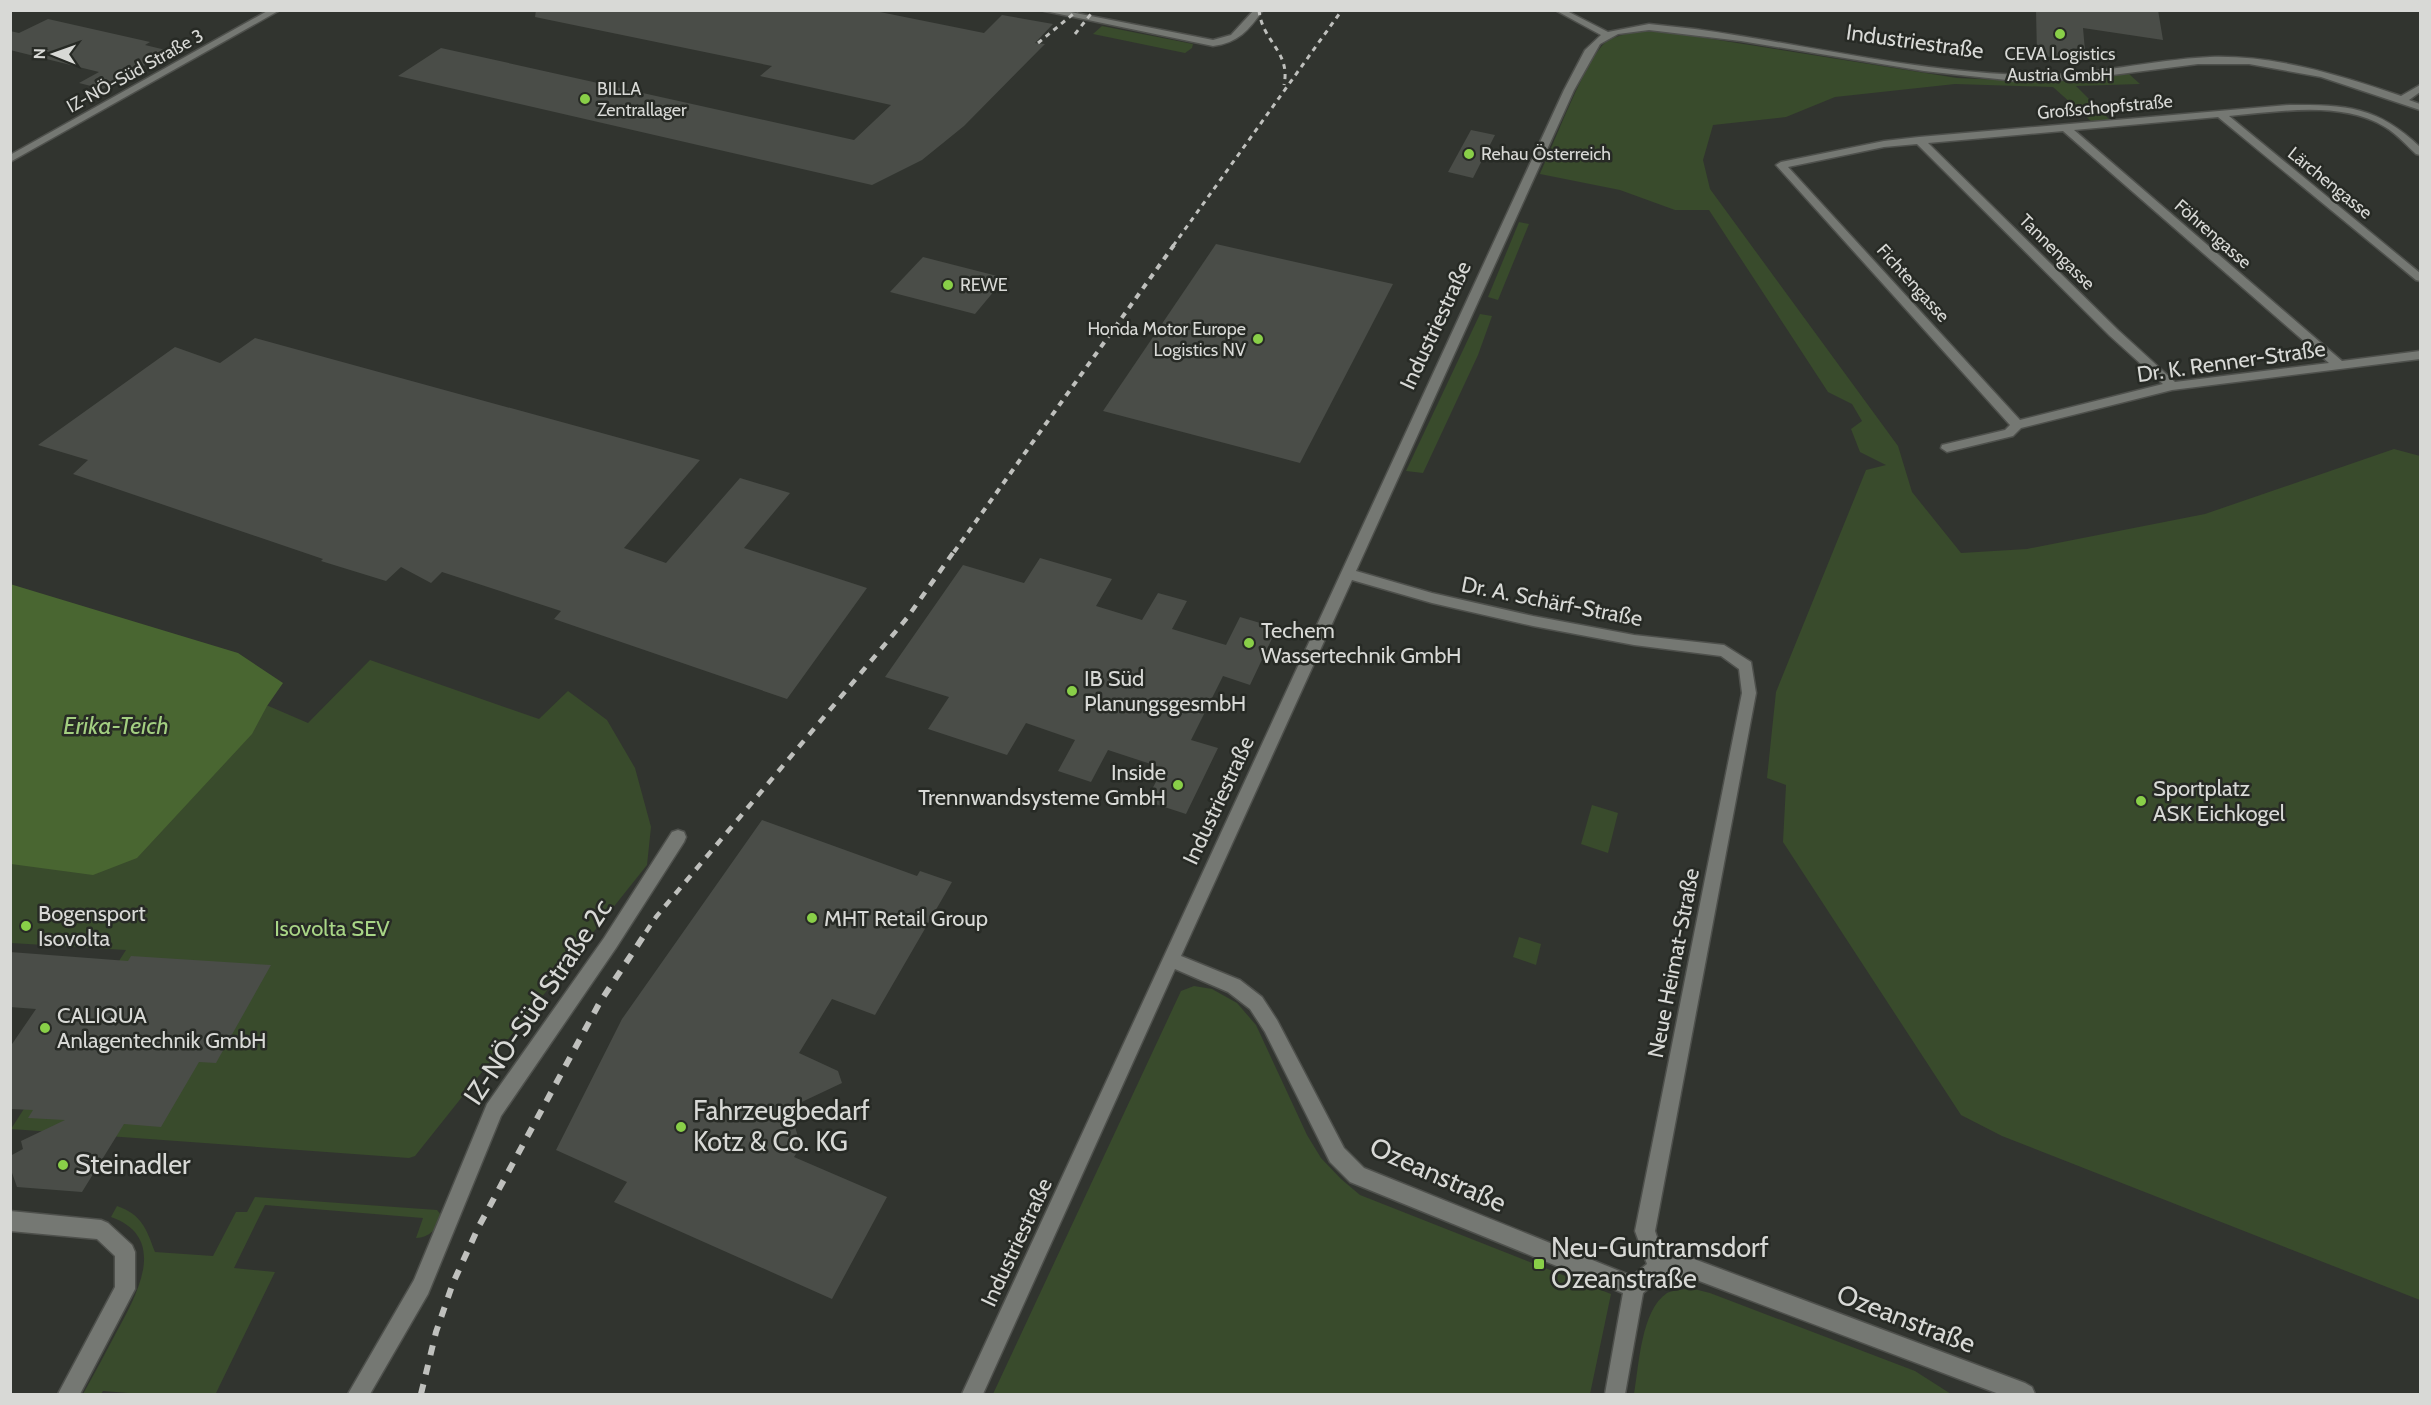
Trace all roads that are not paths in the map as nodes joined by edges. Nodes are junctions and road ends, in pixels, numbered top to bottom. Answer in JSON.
{"nodes":[{"id":1,"x":276,"y":10,"type":"edge"},
{"id":2,"x":1044,"y":10,"type":"edge"},
{"id":3,"x":1110,"y":10,"type":"edge"},
{"id":4,"x":1259,"y":10,"type":"edge"},
{"id":5,"x":1559,"y":11,"type":"edge"},
{"id":6,"x":1100,"y":21,"type":"junction"},
{"id":7,"x":1606,"y":34,"type":"junction"},
{"id":8,"x":2421,"y":88,"type":"edge"},
{"id":9,"x":2402,"y":100,"type":"junction"},
{"id":10,"x":2421,"y":107,"type":"edge"},
{"id":11,"x":2219,"y":113,"type":"junction"},
{"id":12,"x":2064,"y":128,"type":"junction"},
{"id":13,"x":1920,"y":140,"type":"junction"},
{"id":14,"x":2421,"y":152,"type":"edge"},
{"id":15,"x":10,"y":159,"type":"edge"},
{"id":16,"x":1781,"y":165,"type":"joint"},
{"id":17,"x":2421,"y":278,"type":"edge"},
{"id":18,"x":2421,"y":355,"type":"edge"},
{"id":19,"x":2340,"y":366,"type":"junction"},
{"id":20,"x":2172,"y":387,"type":"junction"},
{"id":21,"x":2017,"y":425,"type":"junction"},
{"id":22,"x":1947,"y":448,"type":"dead end"},
{"id":23,"x":1348,"y":574,"type":"junction"},
{"id":24,"x":1746,"y":666,"type":"joint"},
{"id":25,"x":678,"y":837,"type":"dead end"},
{"id":26,"x":1172,"y":960,"type":"junction"},
{"id":27,"x":10,"y":1221,"type":"edge"},
{"id":28,"x":1658,"y":1268,"type":"junction"},
{"id":29,"x":1634,"y":1287,"type":"junction"},
{"id":30,"x":69,"y":1395,"type":"edge"},
{"id":31,"x":358,"y":1395,"type":"edge"},
{"id":32,"x":972,"y":1395,"type":"edge"},
{"id":33,"x":1615,"y":1395,"type":"edge"},
{"id":34,"x":2025,"y":1395,"type":"edge"}],
"edges":[{"from":1,"to":15,"type":"street","name":"IZ-NÖ-Süd Straße 3"},
{"from":2,"to":6,"type":"street"},
{"from":3,"to":6,"type":"street"},
{"from":4,"to":6,"type":"street"},
{"from":5,"to":7,"type":"street"},
{"from":7,"to":9,"type":"street","name":"Industriestraße"},
{"from":7,"to":23,"type":"street","name":"Industriestraße"},
{"from":8,"to":9,"type":"street"},
{"from":9,"to":10,"type":"street","name":"Industriestraße"},
{"from":11,"to":12,"type":"street","name":"Großschopfstraße"},
{"from":11,"to":14,"type":"street","name":"Großschopfstraße"},
{"from":11,"to":17,"type":"street","name":"Lärchengasse"},
{"from":12,"to":13,"type":"street","name":"Großschopfstraße"},
{"from":12,"to":19,"type":"street","name":"Föhrengasse"},
{"from":13,"to":16,"type":"street","name":"Großschopfstraße"},
{"from":13,"to":20,"type":"street","name":"Tannengasse"},
{"from":16,"to":21,"type":"street","name":"Fichtengasse"},
{"from":18,"to":19,"type":"street","name":"Dr. K. Renner-Straße"},
{"from":19,"to":20,"type":"street","name":"Dr. K. Renner-Straße"},
{"from":20,"to":21,"type":"street","name":"Dr. K. Renner-Straße"},
{"from":21,"to":22,"type":"street","name":"Dr. K. Renner-Straße"},
{"from":23,"to":24,"type":"street","name":"Dr. A. Schärf-Straße"},
{"from":23,"to":26,"type":"street","name":"Industriestraße"},
{"from":24,"to":28,"type":"street","name":"Neue Heimat-Straße"},
{"from":25,"to":31,"type":"street","name":"IZ-NÖ-Süd Straße 2c"},
{"from":26,"to":29,"type":"street","name":"Ozeanstraße"},
{"from":26,"to":32,"type":"street","name":"Industriestraße"},
{"from":27,"to":30,"type":"street"},
{"from":28,"to":29,"type":"street"},
{"from":28,"to":34,"type":"street","name":"Ozeanstraße"},
{"from":29,"to":33,"type":"street"}]}
